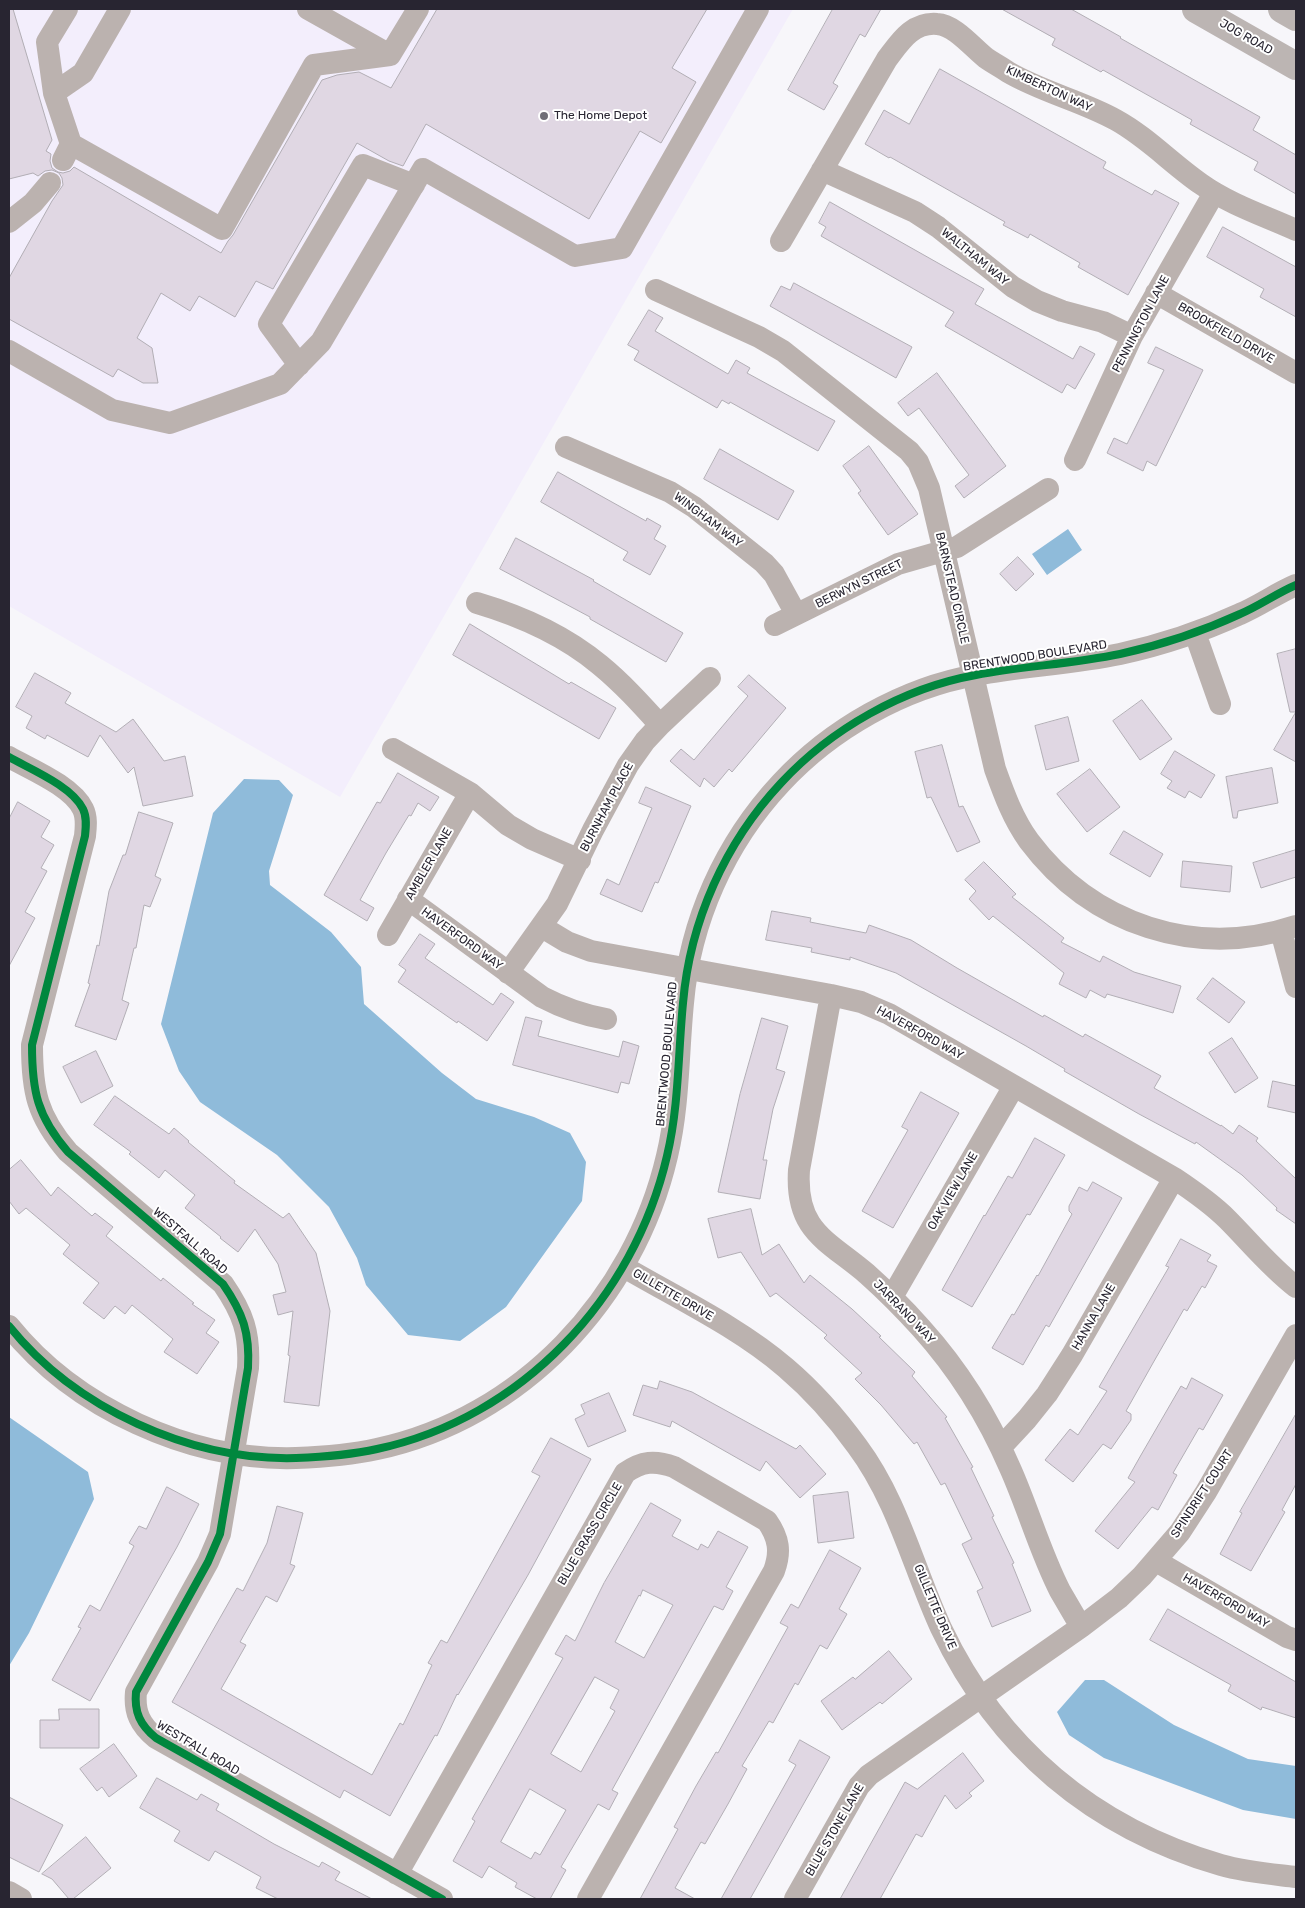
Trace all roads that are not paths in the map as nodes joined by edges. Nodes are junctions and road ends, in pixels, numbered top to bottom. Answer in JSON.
{"nodes":[{"id":1,"x":68,"y":9,"type":"edge"},
{"id":2,"x":120,"y":9,"type":"edge"},
{"id":3,"x":308,"y":9,"type":"edge"},
{"id":4,"x":418,"y":9,"type":"edge"},
{"id":5,"x":758,"y":9,"type":"edge"},
{"id":6,"x":1196,"y":9,"type":"edge"},
{"id":7,"x":1282,"y":9,"type":"edge"},
{"id":8,"x":1296,"y":17,"type":"edge"},
{"id":9,"x":390,"y":55,"type":"junction"},
{"id":10,"x":1296,"y":66,"type":"edge"},
{"id":11,"x":54,"y":93,"type":"junction"},
{"id":12,"x":822,"y":170,"type":"junction"},
{"id":13,"x":50,"y":183,"type":"dead end"},
{"id":14,"x":414,"y":185,"type":"junction"},
{"id":15,"x":1214,"y":193,"type":"junction"},
{"id":16,"x":9,"y":222,"type":"edge"},
{"id":17,"x":1296,"y":230,"type":"edge"},
{"id":18,"x":781,"y":241,"type":"dead end"},
{"id":19,"x":656,"y":290,"type":"dead end"},
{"id":20,"x":1156,"y":293,"type":"junction"},
{"id":21,"x":1132,"y":336,"type":"junction"},
{"id":22,"x":9,"y":351,"type":"edge"},
{"id":23,"x":299,"y":365,"type":"junction"},
{"id":24,"x":1296,"y":373,"type":"edge"},
{"id":25,"x":566,"y":447,"type":"dead end"},
{"id":26,"x":1075,"y":460,"type":"dead end"},
{"id":27,"x":1048,"y":489,"type":"dead end"},
{"id":28,"x":944,"y":552,"type":"junction"},
{"id":29,"x":1295,"y":585,"type":"edge"},
{"id":30,"x":477,"y":603,"type":"dead end"},
{"id":31,"x":796,"y":614,"type":"junction"},
{"id":32,"x":775,"y":625,"type":"dead end"},
{"id":33,"x":1195,"y":633,"type":"junction"},
{"id":34,"x":973,"y":676,"type":"junction"},
{"id":35,"x":710,"y":678,"type":"dead end"},
{"id":36,"x":1220,"y":704,"type":"dead end"},
{"id":37,"x":660,"y":725,"type":"junction"},
{"id":38,"x":393,"y":749,"type":"dead end"},
{"id":39,"x":9,"y":757,"type":"edge"},
{"id":40,"x":470,"y":793,"type":"junction"},
{"id":41,"x":580,"y":860,"type":"junction"},
{"id":42,"x":408,"y":899,"type":"junction"},
{"id":43,"x":542,"y":927,"type":"junction"},
{"id":44,"x":1289,"y":929,"type":"edge"},
{"id":45,"x":388,"y":935,"type":"dead end"},
{"id":46,"x":687,"y":969,"type":"junction"},
{"id":47,"x":508,"y":973,"type":"junction"},
{"id":48,"x":1296,"y":987,"type":"edge"},
{"id":49,"x":831,"y":995,"type":"junction"},
{"id":50,"x":606,"y":1019,"type":"dead end"},
{"id":51,"x":1014,"y":1086,"type":"junction"},
{"id":52,"x":1174,"y":1178,"type":"junction"},
{"id":53,"x":624,"y":1266,"type":"junction"},
{"id":54,"x":1296,"y":1287,"type":"edge"},
{"id":55,"x":892,"y":1297,"type":"junction"},
{"id":56,"x":9,"y":1326,"type":"edge"},
{"id":57,"x":1296,"y":1335,"type":"edge"},
{"id":58,"x":1001,"y":1447,"type":"junction"},
{"id":59,"x":234,"y":1453,"type":"junction"},
{"id":60,"x":1156,"y":1561,"type":"junction"},
{"id":61,"x":1081,"y":1627,"type":"junction"},
{"id":62,"x":1296,"y":1640,"type":"edge"},
{"id":63,"x":980,"y":1697,"type":"junction"},
{"id":64,"x":397,"y":1874,"type":"junction"},
{"id":65,"x":1296,"y":1877,"type":"edge"},
{"id":66,"x":9,"y":1892,"type":"edge"},
{"id":67,"x":21,"y":1899,"type":"edge"},
{"id":68,"x":442,"y":1899,"type":"edge"},
{"id":69,"x":588,"y":1899,"type":"edge"},
{"id":70,"x":795,"y":1899,"type":"edge"}],
"edges":[{"from":1,"to":11,"type":"street"},
{"from":2,"to":11,"type":"street"},
{"from":3,"to":9,"type":"street"},
{"from":4,"to":9,"type":"street"},
{"from":5,"to":14,"type":"street"},
{"from":6,"to":10,"type":"main road","name":"JOG ROAD"},
{"from":7,"to":8,"type":"main road"},
{"from":9,"to":11,"type":"street"},
{"from":12,"to":15,"type":"street","name":"KIMBERTON WAY"},
{"from":12,"to":18,"type":"street","name":"KIMBERTON WAY"},
{"from":12,"to":21,"type":"street","name":"WALTHAM WAY"},
{"from":13,"to":16,"type":"street"},
{"from":14,"to":23,"type":"street"},
{"from":14,"to":23,"type":"street"},
{"from":15,"to":17,"type":"street","name":"KIMBERTON WAY"},
{"from":15,"to":20,"type":"street","name":"PENNINGTON LANE"},
{"from":19,"to":28,"type":"street","name":"BARNSTEAD CIRCLE"},
{"from":20,"to":21,"type":"street","name":"PENNINGTON LANE"},
{"from":20,"to":24,"type":"street","name":"BROOKFIELD DRIVE"},
{"from":21,"to":26,"type":"street","name":"PENNINGTON LANE"},
{"from":22,"to":23,"type":"street"},
{"from":25,"to":31,"type":"street","name":"WINGHAM WAY"},
{"from":27,"to":28,"type":"street","name":"BERWYN STREET"},
{"from":28,"to":31,"type":"street","name":"BERWYN STREET"},
{"from":28,"to":34,"type":"street","name":"BARNSTEAD CIRCLE"},
{"from":29,"to":33,"type":"street","name":"BRENTWOOD BOULEVARD"},
{"from":30,"to":37,"type":"street"},
{"from":31,"to":32,"type":"street","name":"BERWYN STREET"},
{"from":33,"to":34,"type":"street","name":"BRENTWOOD BOULEVARD"},
{"from":33,"to":36,"type":"street"},
{"from":34,"to":44,"type":"street","name":"BARNSTEAD CIRCLE"},
{"from":34,"to":46,"type":"street","name":"BRENTWOOD BOULEVARD"},
{"from":35,"to":37,"type":"street","name":"BURNHAM PLACE"},
{"from":37,"to":41,"type":"street","name":"BURNHAM PLACE"},
{"from":38,"to":40,"type":"street"},
{"from":39,"to":59,"type":"street","name":"WESTFALL ROAD"},
{"from":40,"to":41,"type":"street"},
{"from":40,"to":42,"type":"street","name":"AMBLER LANE"},
{"from":41,"to":43,"type":"street","name":"BURNHAM PLACE"},
{"from":42,"to":45,"type":"street","name":"AMBLER LANE"},
{"from":42,"to":47,"type":"street","name":"HAVERFORD WAY"},
{"from":43,"to":46,"type":"street","name":"HAVERFORD WAY"},
{"from":43,"to":47,"type":"street","name":"HAVERFORD WAY"},
{"from":44,"to":48,"type":"street"},
{"from":46,"to":49,"type":"street","name":"HAVERFORD WAY"},
{"from":46,"to":53,"type":"street","name":"BRENTWOOD BOULEVARD"},
{"from":47,"to":50,"type":"street"},
{"from":49,"to":51,"type":"street","name":"HAVERFORD WAY"},
{"from":49,"to":55,"type":"street","name":"JARRANO WAY"},
{"from":51,"to":52,"type":"street","name":"HAVERFORD WAY"},
{"from":51,"to":55,"type":"street","name":"OAK VIEW LANE"},
{"from":52,"to":54,"type":"street","name":"HAVERFORD WAY"},
{"from":52,"to":58,"type":"street","name":"HANNA LANE"},
{"from":53,"to":59,"type":"street","name":"BRENTWOOD BOULEVARD"},
{"from":53,"to":63,"type":"street","name":"GILLETTE DRIVE"},
{"from":55,"to":58,"type":"street","name":"JARRANO WAY"},
{"from":56,"to":59,"type":"street","name":"BRENTWOOD BOULEVARD"},
{"from":57,"to":60,"type":"street","name":"SPINDRIFT COURT"},
{"from":58,"to":61,"type":"street","name":"JARRANO WAY"},
{"from":59,"to":64,"type":"street","name":"WESTFALL ROAD"},
{"from":60,"to":61,"type":"street","name":"SPINDRIFT COURT"},
{"from":60,"to":62,"type":"street","name":"HAVERFORD WAY"},
{"from":61,"to":63,"type":"street","name":"SPINDRIFT COURT"},
{"from":63,"to":65,"type":"street","name":"GILLETTE DRIVE"},
{"from":63,"to":70,"type":"street","name":"BLUE STONE LANE"},
{"from":64,"to":68,"type":"street","name":"WESTFALL ROAD"},
{"from":64,"to":69,"type":"street","name":"BLUE GRASS CIRCLE"},
{"from":66,"to":67,"type":"street"}]}
